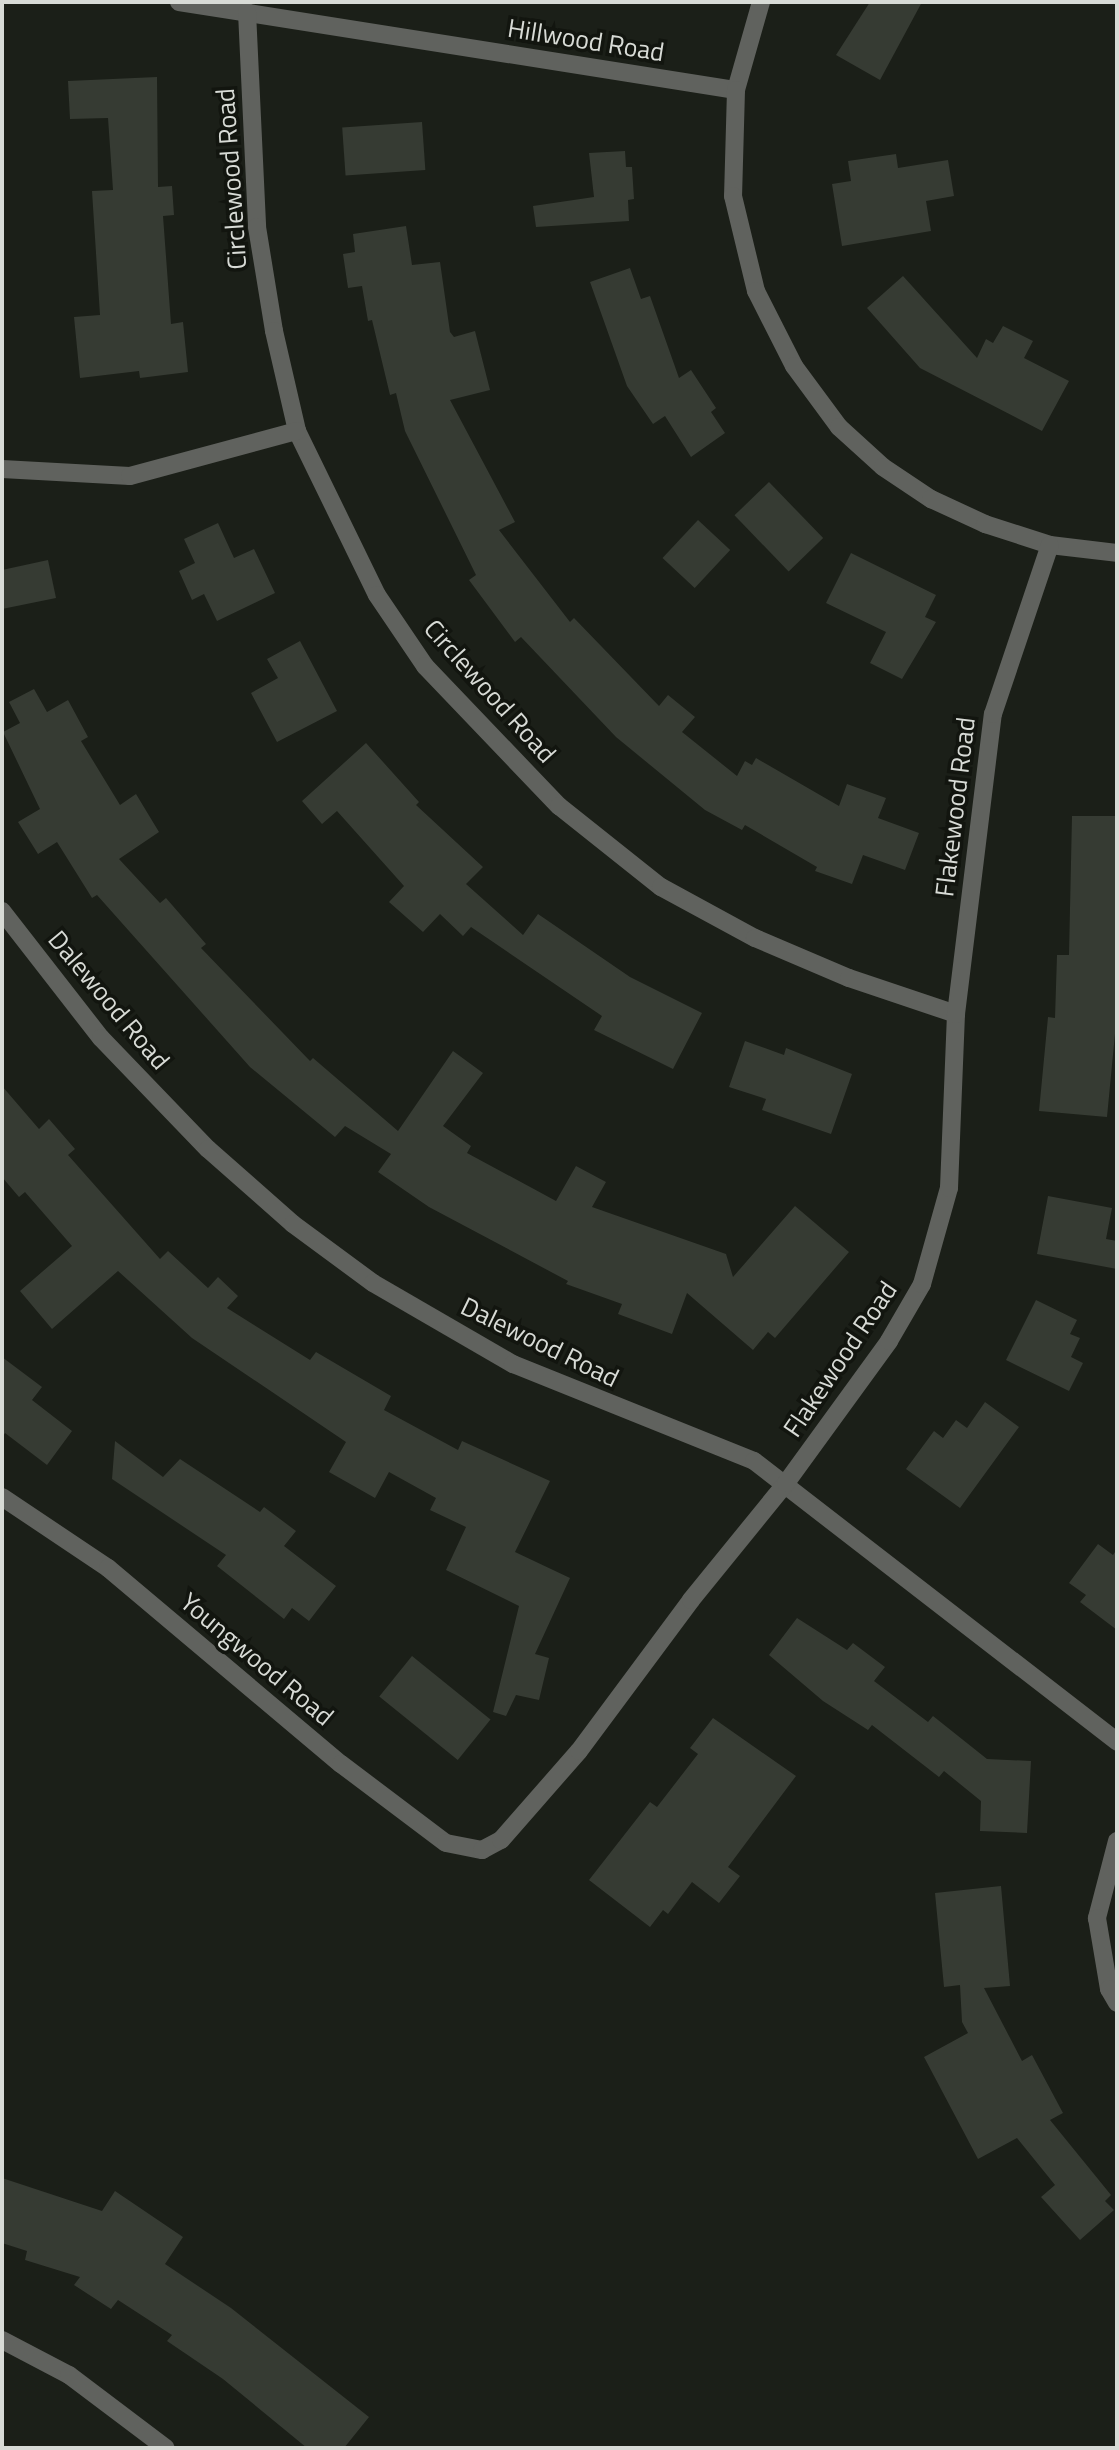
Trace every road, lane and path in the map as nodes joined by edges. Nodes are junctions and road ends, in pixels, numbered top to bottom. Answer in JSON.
{"nodes":[{"id":1,"x":179,"y":2,"type":"edge"},
{"id":2,"x":761,"y":2,"type":"edge"},
{"id":3,"x":247,"y":12,"type":"junction"},
{"id":4,"x":736,"y":90,"type":"junction"},
{"id":5,"x":297,"y":431,"type":"junction"},
{"id":6,"x":2,"y":469,"type":"edge"},
{"id":7,"x":1050,"y":545,"type":"junction"},
{"id":8,"x":1117,"y":553,"type":"edge"},
{"id":9,"x":2,"y":911,"type":"edge"},
{"id":10,"x":956,"y":1014,"type":"junction"},
{"id":11,"x":786,"y":1483,"type":"junction"},
{"id":12,"x":2,"y":1497,"type":"edge"},
{"id":13,"x":1117,"y":1742,"type":"edge"},
{"id":14,"x":1117,"y":1841,"type":"edge"},
{"id":15,"x":482,"y":1850,"type":"joint"},
{"id":16,"x":1117,"y":2003,"type":"edge"},
{"id":17,"x":2,"y":2340,"type":"edge"},
{"id":18,"x":166,"y":2448,"type":"edge"}],
"edges":[{"from":1,"to":3,"type":"street","name":"Hillwood Road"},
{"from":2,"to":4,"type":"street"},
{"from":3,"to":4,"type":"street","name":"Hillwood Road"},
{"from":3,"to":5,"type":"street","name":"Circlewood Road"},
{"from":4,"to":7,"type":"street"},
{"from":5,"to":6,"type":"street"},
{"from":5,"to":10,"type":"street","name":"Circlewood Road"},
{"from":7,"to":8,"type":"street"},
{"from":7,"to":10,"type":"street","name":"Flakewood Road"},
{"from":9,"to":11,"type":"street","name":"Dalewood Road"},
{"from":10,"to":11,"type":"street","name":"Flakewood Road"},
{"from":11,"to":13,"type":"street","name":"Dalewood Road"},
{"from":11,"to":15,"type":"street","name":"Flakewood Road"},
{"from":12,"to":15,"type":"street","name":"Youngwood Road"},
{"from":14,"to":16,"type":"street"},
{"from":17,"to":18,"type":"street"}]}
